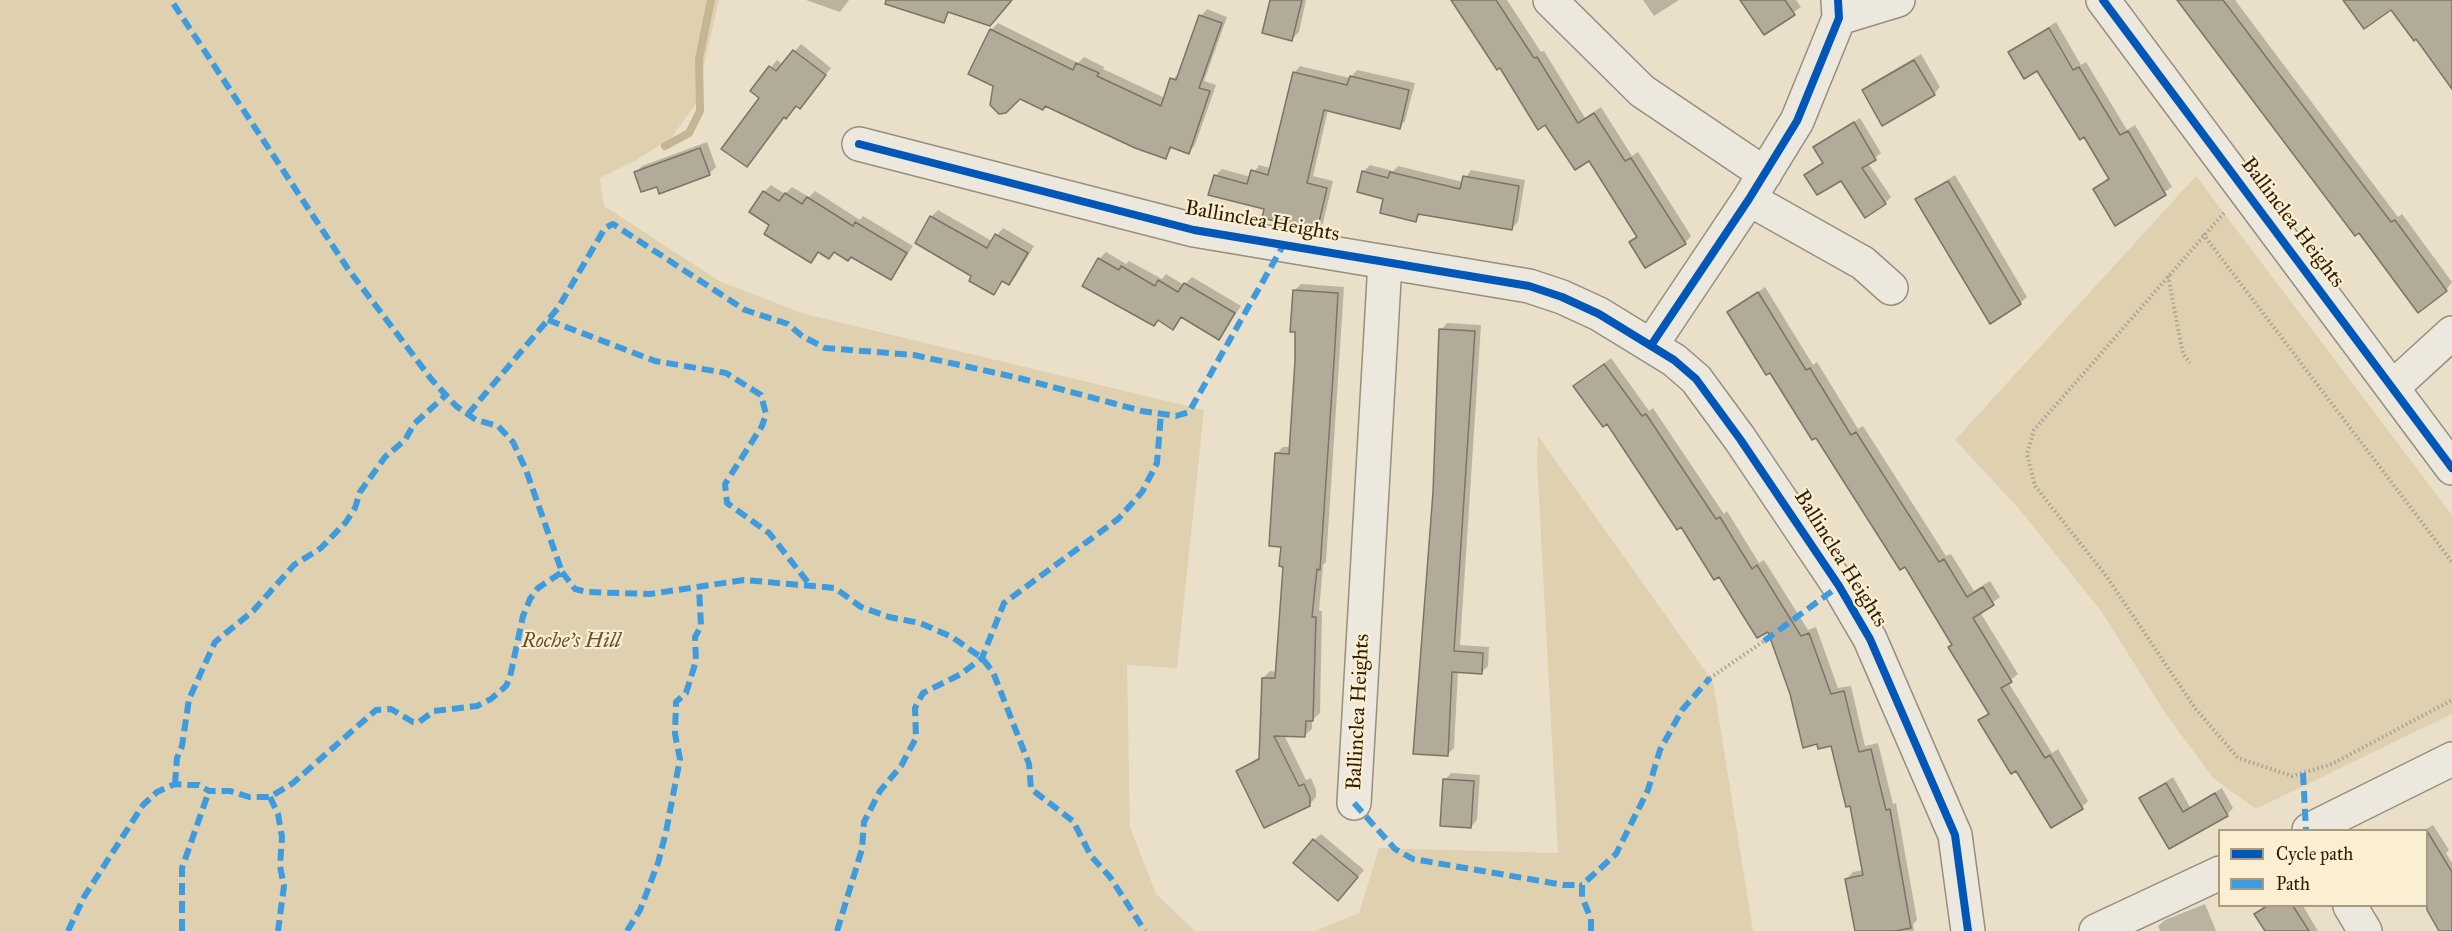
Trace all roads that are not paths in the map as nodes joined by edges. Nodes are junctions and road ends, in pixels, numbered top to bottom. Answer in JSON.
{"nodes":[{"id":1,"x":1550,"y":0,"type":"edge"},
{"id":2,"x":1898,"y":0,"type":"edge"},
{"id":3,"x":2103,"y":0,"type":"edge"},
{"id":4,"x":1838,"y":9,"type":"edge"},
{"id":5,"x":859,"y":144,"type":"dead end"},
{"id":6,"x":1757,"y":186,"type":"junction"},
{"id":7,"x":1385,"y":262,"type":"junction"},
{"id":8,"x":1891,"y":288,"type":"dead end"},
{"id":9,"x":2452,"y":333,"type":"edge"},
{"id":10,"x":1652,"y":344,"type":"junction"},
{"id":11,"x":2393,"y":387,"type":"junction"},
{"id":12,"x":2452,"y":468,"type":"edge"},
{"id":13,"x":2452,"y":759,"type":"edge"},
{"id":14,"x":1354,"y":803,"type":"dead end"},
{"id":15,"x":2313,"y":829,"type":"edge"},
{"id":16,"x":2218,"y":874,"type":"edge"},
{"id":17,"x":2351,"y":907,"type":"edge"},
{"id":18,"x":1968,"y":931,"type":"edge"},
{"id":19,"x":2096,"y":931,"type":"edge"},
{"id":20,"x":2365,"y":931,"type":"edge"}],
"edges":[{"from":1,"to":6,"type":"street"},
{"from":2,"to":4,"type":"street"},
{"from":3,"to":11,"type":"street","name":"Ballinclea Heights"},
{"from":4,"to":6,"type":"street"},
{"from":5,"to":7,"type":"street","name":"Ballinclea Heights"},
{"from":6,"to":8,"type":"street"},
{"from":6,"to":10,"type":"street"},
{"from":7,"to":10,"type":"street","name":"Ballinclea Heights"},
{"from":7,"to":14,"type":"street","name":"Ballinclea Heights"},
{"from":9,"to":11,"type":"street"},
{"from":10,"to":18,"type":"street","name":"Ballinclea Heights"},
{"from":11,"to":12,"type":"street","name":"Ballinclea Heights"},
{"from":13,"to":15,"type":"street"},
{"from":16,"to":19,"type":"street"},
{"from":17,"to":20,"type":"street"}]}
